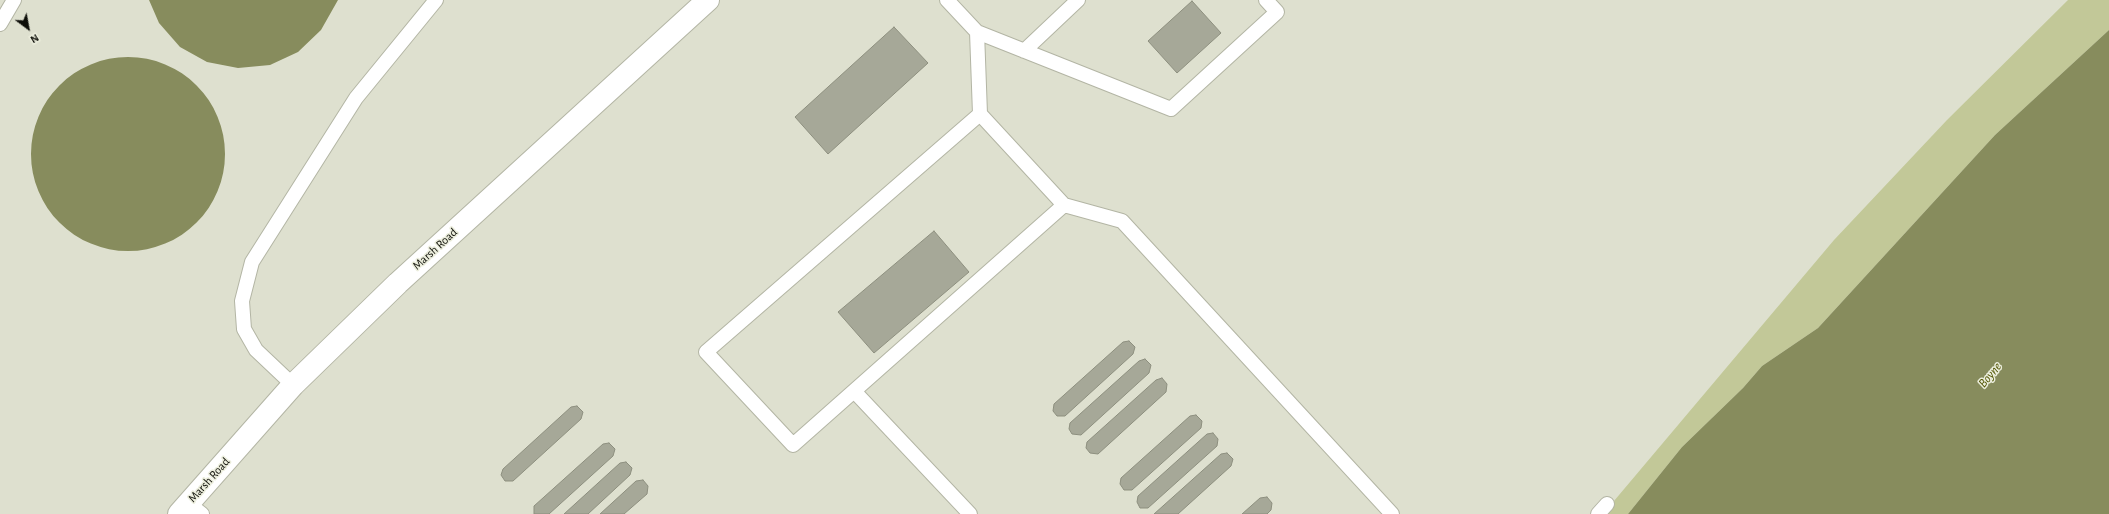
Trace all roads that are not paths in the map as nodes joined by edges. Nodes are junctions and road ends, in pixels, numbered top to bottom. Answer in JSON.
{"nodes":[{"id":1,"x":14,"y":0,"type":"edge"},
{"id":2,"x":436,"y":0,"type":"edge"},
{"id":3,"x":708,"y":0,"type":"edge"},
{"id":4,"x":947,"y":0,"type":"edge"},
{"id":5,"x":1078,"y":0,"type":"edge"},
{"id":6,"x":1266,"y":0,"type":"edge"},
{"id":7,"x":0,"y":24,"type":"edge"},
{"id":8,"x":977,"y":32,"type":"junction"},
{"id":9,"x":1024,"y":51,"type":"junction"},
{"id":10,"x":980,"y":114,"type":"junction"},
{"id":11,"x":1064,"y":205,"type":"junction"},
{"id":12,"x":293,"y":385,"type":"junction"},
{"id":13,"x":854,"y":391,"type":"junction"},
{"id":14,"x":190,"y":510,"type":"edge"},
{"id":15,"x":970,"y":514,"type":"edge"},
{"id":16,"x":1392,"y":514,"type":"edge"}],
"edges":[{"from":1,"to":7,"type":"lane"},
{"from":2,"to":12,"type":"lane"},
{"from":3,"to":12,"type":"main road","name":"Marsh Road"},
{"from":4,"to":8,"type":"lane"},
{"from":5,"to":9,"type":"lane"},
{"from":6,"to":9,"type":"lane"},
{"from":8,"to":9,"type":"lane"},
{"from":8,"to":10,"type":"lane"},
{"from":10,"to":11,"type":"lane"},
{"from":10,"to":13,"type":"lane"},
{"from":11,"to":13,"type":"lane"},
{"from":11,"to":16,"type":"lane"},
{"from":12,"to":14,"type":"main road","name":"Marsh Road"},
{"from":13,"to":15,"type":"lane"}]}
